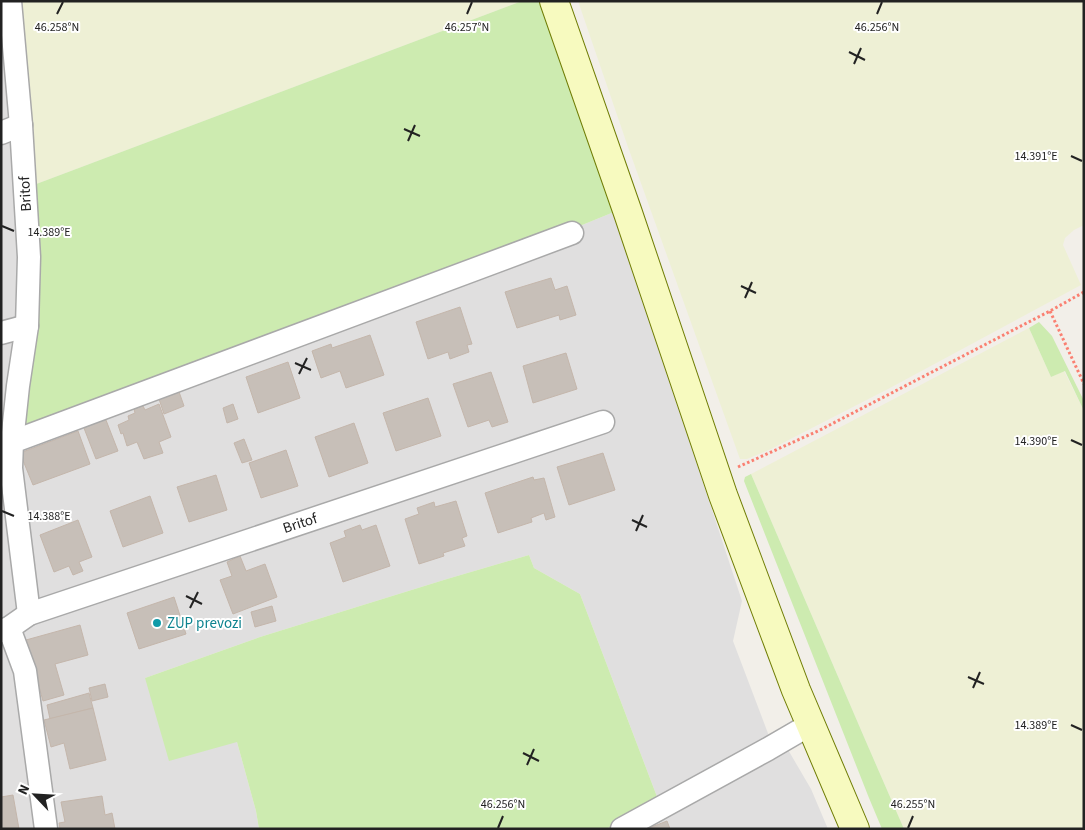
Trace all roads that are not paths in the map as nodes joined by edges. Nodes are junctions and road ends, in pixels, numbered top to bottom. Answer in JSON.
{"nodes":[{"id":1,"x":10,"y":1,"type":"edge"},
{"id":2,"x":554,"y":1,"type":"edge"},
{"id":3,"x":11,"y":129,"type":"edge"},
{"id":4,"x":572,"y":233,"type":"dead end"},
{"id":5,"x":27,"y":326,"type":"junction"},
{"id":6,"x":1,"y":334,"type":"edge"},
{"id":7,"x":603,"y":422,"type":"dead end"},
{"id":8,"x":12,"y":442,"type":"junction"},
{"id":9,"x":29,"y":614,"type":"junction"},
{"id":10,"x":5,"y":630,"type":"edge"},
{"id":11,"x":811,"y":724,"type":"junction"},
{"id":12,"x":46,"y":829,"type":"edge"},
{"id":13,"x":622,"y":829,"type":"edge"},
{"id":14,"x":855,"y":829,"type":"edge"}],
"edges":[{"from":1,"to":3,"type":"street","name":"Britof"},
{"from":2,"to":11,"type":"main road"},
{"from":3,"to":5,"type":"street","name":"Britof"},
{"from":4,"to":8,"type":"street"},
{"from":5,"to":6,"type":"street"},
{"from":5,"to":8,"type":"street","name":"Britof"},
{"from":7,"to":9,"type":"street","name":"Britof"},
{"from":8,"to":9,"type":"street","name":"Britof"},
{"from":9,"to":10,"type":"street","name":"Britof"},
{"from":10,"to":12,"type":"street"},
{"from":11,"to":13,"type":"street"},
{"from":11,"to":14,"type":"main road"}]}
